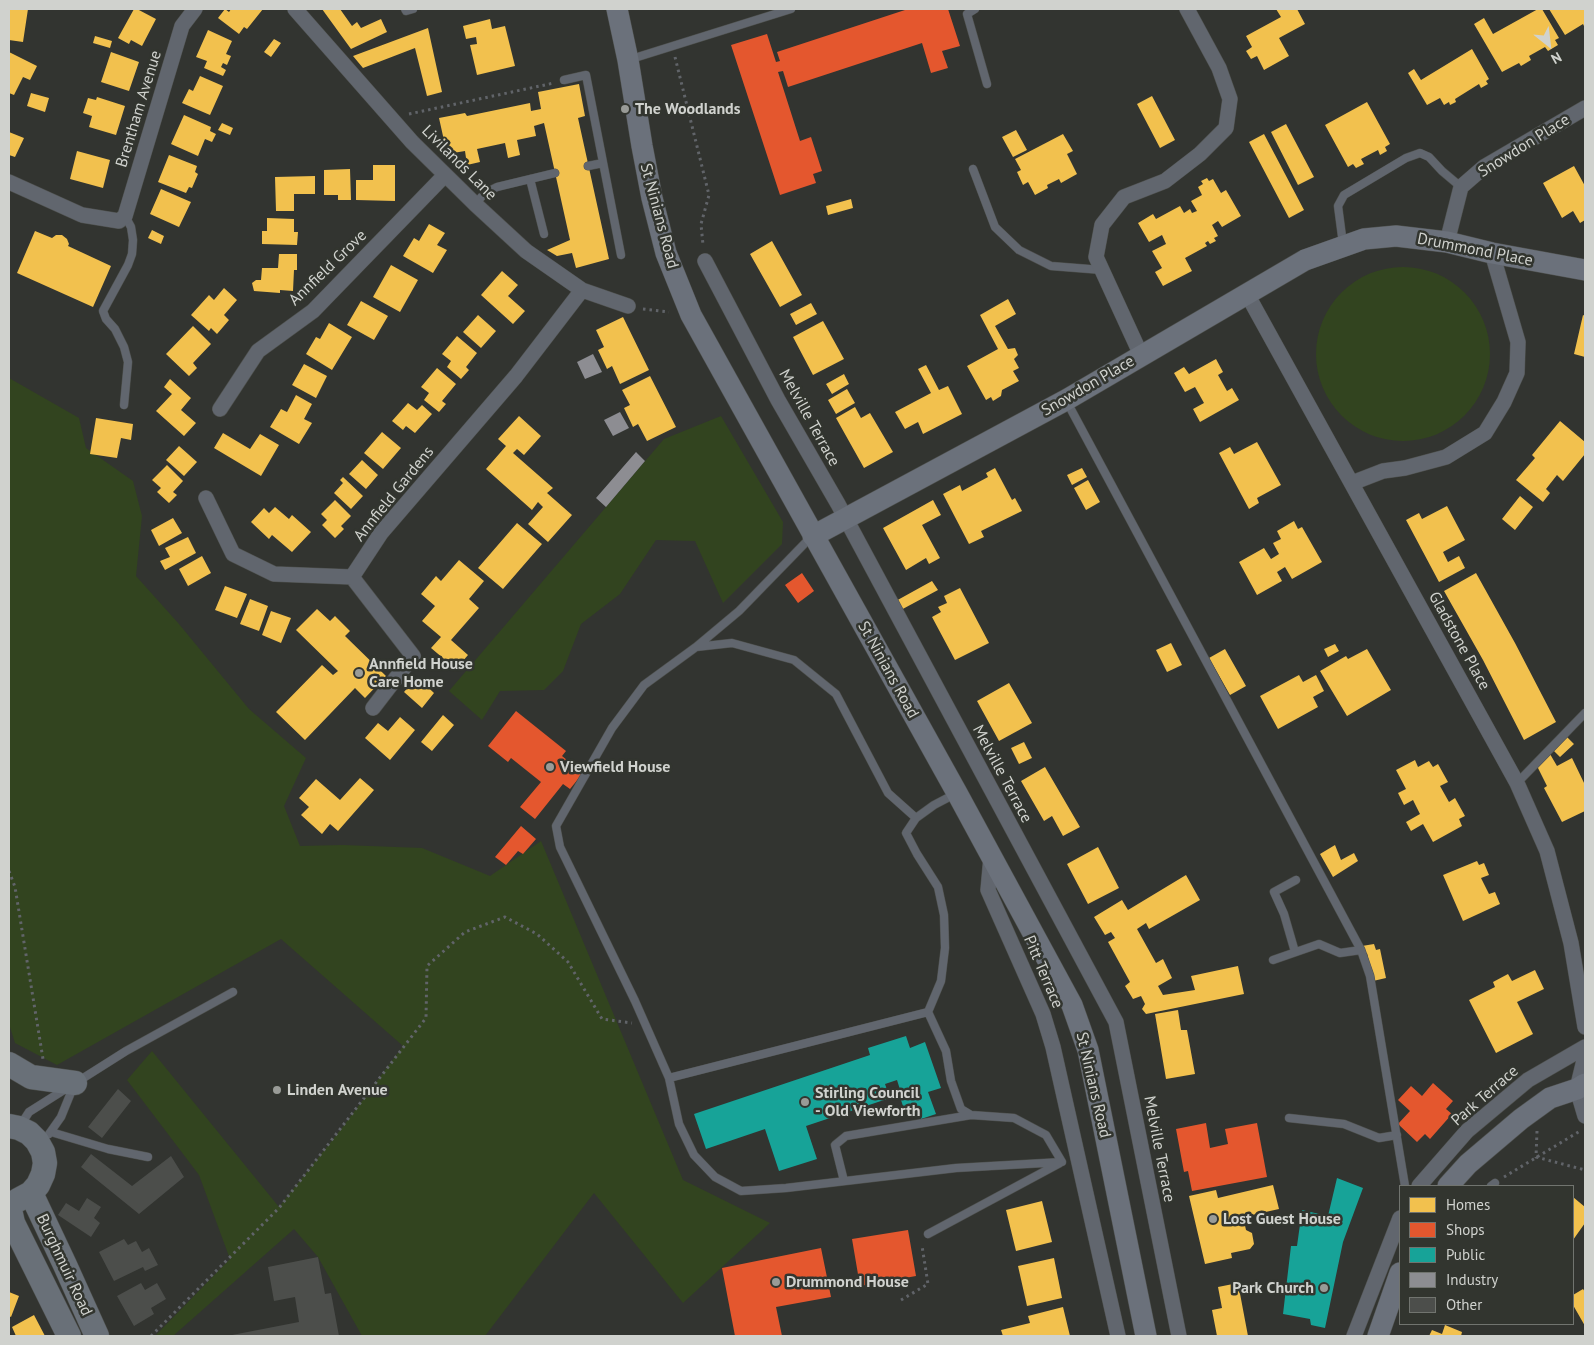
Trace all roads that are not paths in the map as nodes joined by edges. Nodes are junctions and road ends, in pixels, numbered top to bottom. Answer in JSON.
{"nodes":[{"id":1,"x":195,"y":9,"type":"edge"},
{"id":2,"x":295,"y":9,"type":"edge"},
{"id":3,"x":405,"y":9,"type":"edge"},
{"id":4,"x":413,"y":9,"type":"edge"},
{"id":5,"x":617,"y":9,"type":"edge"},
{"id":6,"x":791,"y":9,"type":"edge"},
{"id":7,"x":975,"y":9,"type":"edge"},
{"id":8,"x":1187,"y":9,"type":"edge"},
{"id":9,"x":628,"y":60,"type":"junction"},
{"id":10,"x":564,"y":80,"type":"road end"},
{"id":11,"x":987,"y":84,"type":"dead end"},
{"id":12,"x":1585,"y":108,"type":"edge"},
{"id":13,"x":602,"y":163,"type":"junction"},
{"id":14,"x":588,"y":166,"type":"dead end"},
{"id":15,"x":972,"y":169,"type":"dead end"},
{"id":16,"x":555,"y":173,"type":"dead end"},
{"id":17,"x":445,"y":175,"type":"junction"},
{"id":18,"x":530,"y":179,"type":"junction"},
{"id":19,"x":9,"y":182,"type":"edge"},
{"id":20,"x":1462,"y":187,"type":"junction"},
{"id":21,"x":475,"y":204,"type":"junction"},
{"id":22,"x":122,"y":218,"type":"junction"},
{"id":23,"x":544,"y":234,"type":"dead end"},
{"id":24,"x":1364,"y":239,"type":"joint"},
{"id":25,"x":1447,"y":242,"type":"junction"},
{"id":26,"x":1343,"y":247,"type":"junction"},
{"id":27,"x":1492,"y":253,"type":"junction"},
{"id":28,"x":621,"y":255,"type":"dead end"},
{"id":29,"x":705,"y":261,"type":"road end"},
{"id":30,"x":1102,"y":270,"type":"junction"},
{"id":31,"x":1585,"y":270,"type":"edge"},
{"id":32,"x":582,"y":290,"type":"junction"},
{"id":33,"x":1247,"y":294,"type":"junction"},
{"id":34,"x":628,"y":306,"type":"road end"},
{"id":35,"x":1142,"y":355,"type":"junction"},
{"id":36,"x":1066,"y":400,"type":"junction"},
{"id":37,"x":124,"y":405,"type":"dead end"},
{"id":38,"x":220,"y":409,"type":"dead end"},
{"id":39,"x":1352,"y":483,"type":"junction"},
{"id":40,"x":206,"y":498,"type":"dead end"},
{"id":41,"x":845,"y":518,"type":"junction"},
{"id":42,"x":812,"y":536,"type":"junction"},
{"id":43,"x":352,"y":577,"type":"junction"},
{"id":44,"x":696,"y":647,"type":"junction"},
{"id":45,"x":373,"y":708,"type":"dead end"},
{"id":46,"x":1585,"y":713,"type":"edge"},
{"id":47,"x":1517,"y":783,"type":"junction"},
{"id":48,"x":957,"y":793,"type":"junction"},
{"id":49,"x":916,"y":818,"type":"junction"},
{"id":50,"x":992,"y":857,"type":"junction"},
{"id":51,"x":1296,"y":880,"type":"dead end"},
{"id":52,"x":1361,"y":950,"type":"junction"},
{"id":53,"x":1295,"y":952,"type":"junction"},
{"id":54,"x":1273,"y":960,"type":"dead end"},
{"id":55,"x":233,"y":992,"type":"dead end"},
{"id":56,"x":928,"y":1012,"type":"junction"},
{"id":57,"x":1585,"y":1027,"type":"edge"},
{"id":58,"x":1585,"y":1047,"type":"edge"},
{"id":59,"x":1585,"y":1056,"type":"edge"},
{"id":60,"x":9,"y":1064,"type":"edge"},
{"id":61,"x":669,"y":1078,"type":"junction"},
{"id":62,"x":75,"y":1083,"type":"junction"},
{"id":63,"x":1581,"y":1086,"type":"edge"},
{"id":64,"x":972,"y":1115,"type":"junction"},
{"id":65,"x":1585,"y":1116,"type":"edge"},
{"id":66,"x":1289,"y":1118,"type":"dead end"},
{"id":67,"x":12,"y":1124,"type":"edge"},
{"id":68,"x":1397,"y":1135,"type":"junction"},
{"id":69,"x":46,"y":1140,"type":"junction"},
{"id":70,"x":148,"y":1157,"type":"dead end"},
{"id":71,"x":1062,"y":1162,"type":"junction"},
{"id":72,"x":844,"y":1181,"type":"junction"},
{"id":73,"x":1455,"y":1182,"type":"edge"},
{"id":74,"x":1405,"y":1185,"type":"edge"},
{"id":75,"x":1420,"y":1185,"type":"edge"},
{"id":76,"x":31,"y":1193,"type":"junction"},
{"id":77,"x":9,"y":1203,"type":"edge"},
{"id":78,"x":1399,"y":1221,"type":"edge"},
{"id":79,"x":928,"y":1234,"type":"road end"},
{"id":80,"x":1399,"y":1276,"type":"edge"},
{"id":81,"x":1395,"y":1315,"type":"dead end"},
{"id":82,"x":69,"y":1336,"type":"edge"},
{"id":83,"x":97,"y":1336,"type":"edge"},
{"id":84,"x":1118,"y":1336,"type":"edge"},
{"id":85,"x":1146,"y":1336,"type":"edge"},
{"id":86,"x":1179,"y":1336,"type":"edge"},
{"id":87,"x":1354,"y":1336,"type":"edge"},
{"id":88,"x":1379,"y":1336,"type":"edge"}],
"edges":[{"from":1,"to":22,"type":"street","name":"Brentham Avenue"},
{"from":2,"to":17,"type":"street","name":"Livilands Lane"},
{"from":3,"to":4,"type":"lane"},
{"from":5,"to":9,"type":"main road","name":"St Ninians Road"},
{"from":6,"to":9,"type":"lane"},
{"from":7,"to":11,"type":"lane"},
{"from":8,"to":30,"type":"street"},
{"from":9,"to":42,"type":"main road","name":"St Ninians Road"},
{"from":10,"to":13,"type":"lane"},
{"from":12,"to":20,"type":"street","name":"Snowdon Place"},
{"from":13,"to":14,"type":"lane"},
{"from":13,"to":28,"type":"lane"},
{"from":15,"to":30,"type":"lane"},
{"from":16,"to":18,"type":"lane"},
{"from":17,"to":21,"type":"street","name":"Livilands Lane"},
{"from":17,"to":38,"type":"street","name":"Annfield Grove"},
{"from":18,"to":21,"type":"lane"},
{"from":18,"to":23,"type":"lane"},
{"from":19,"to":22,"type":"street"},
{"from":20,"to":25,"type":"street","name":"Snowdon Place"},
{"from":20,"to":26,"type":"lane"},
{"from":21,"to":32,"type":"street","name":"Livilands Lane"},
{"from":22,"to":37,"type":"lane"},
{"from":24,"to":25,"type":"main road","name":"Drummond Place"},
{"from":24,"to":26,"type":"main road","name":"Snowdon Place"},
{"from":25,"to":27,"type":"main road","name":"Drummond Place"},
{"from":26,"to":33,"type":"main road","name":"Snowdon Place"},
{"from":27,"to":31,"type":"main road","name":"Drummond Place"},
{"from":27,"to":39,"type":"street"},
{"from":29,"to":41,"type":"street","name":"Melville Terrace"},
{"from":30,"to":35,"type":"street"},
{"from":32,"to":34,"type":"street","name":"Livilands Lane"},
{"from":32,"to":43,"type":"street","name":"Annfield Gardens"},
{"from":33,"to":35,"type":"main road","name":"Snowdon Place"},
{"from":33,"to":39,"type":"street","name":"Gladstone Place"},
{"from":35,"to":36,"type":"main road","name":"Snowdon Place"},
{"from":36,"to":41,"type":"main road","name":"Snowdon Place"},
{"from":36,"to":52,"type":"lane"},
{"from":39,"to":47,"type":"street","name":"Gladstone Place"},
{"from":40,"to":43,"type":"street"},
{"from":41,"to":42,"type":"main road","name":"Snowdon Place"},
{"from":41,"to":86,"type":"street","name":"Melville Terrace"},
{"from":42,"to":44,"type":"lane"},
{"from":42,"to":48,"type":"main road","name":"St Ninians Road"},
{"from":43,"to":45,"type":"street"},
{"from":44,"to":49,"type":"lane"},
{"from":44,"to":61,"type":"lane"},
{"from":46,"to":47,"type":"lane"},
{"from":47,"to":57,"type":"street","name":"Gladstone Place"},
{"from":48,"to":49,"type":"lane"},
{"from":48,"to":50,"type":"main road","name":"St Ninians Road"},
{"from":49,"to":56,"type":"lane"},
{"from":50,"to":84,"type":"street","name":"Pitt Terrace"},
{"from":50,"to":85,"type":"main road","name":"St Ninians Road"},
{"from":51,"to":53,"type":"lane"},
{"from":52,"to":53,"type":"lane"},
{"from":52,"to":68,"type":"lane"},
{"from":53,"to":54,"type":"lane"},
{"from":55,"to":62,"type":"lane"},
{"from":56,"to":61,"type":"lane"},
{"from":56,"to":64,"type":"lane"},
{"from":58,"to":75,"type":"street","name":"Park Terrace"},
{"from":59,"to":63,"type":"street"},
{"from":60,"to":62,"type":"main road"},
{"from":61,"to":72,"type":"lane"},
{"from":62,"to":67,"type":"lane"},
{"from":62,"to":69,"type":"lane"},
{"from":63,"to":65,"type":"street"},
{"from":63,"to":73,"type":"main road"},
{"from":64,"to":71,"type":"lane"},
{"from":64,"to":72,"type":"lane"},
{"from":66,"to":68,"type":"lane"},
{"from":67,"to":69,"type":"main road"},
{"from":68,"to":74,"type":"lane"},
{"from":69,"to":70,"type":"lane"},
{"from":69,"to":76,"type":"main road"},
{"from":71,"to":72,"type":"lane"},
{"from":71,"to":79,"type":"lane"},
{"from":76,"to":77,"type":"main road"},
{"from":76,"to":83,"type":"main road","name":"Burghmuir Road"},
{"from":77,"to":82,"type":"main road","name":"Burghmuir Road"},
{"from":78,"to":87,"type":"street"},
{"from":80,"to":88,"type":"main road"},
{"from":81,"to":88,"type":"lane"}]}
